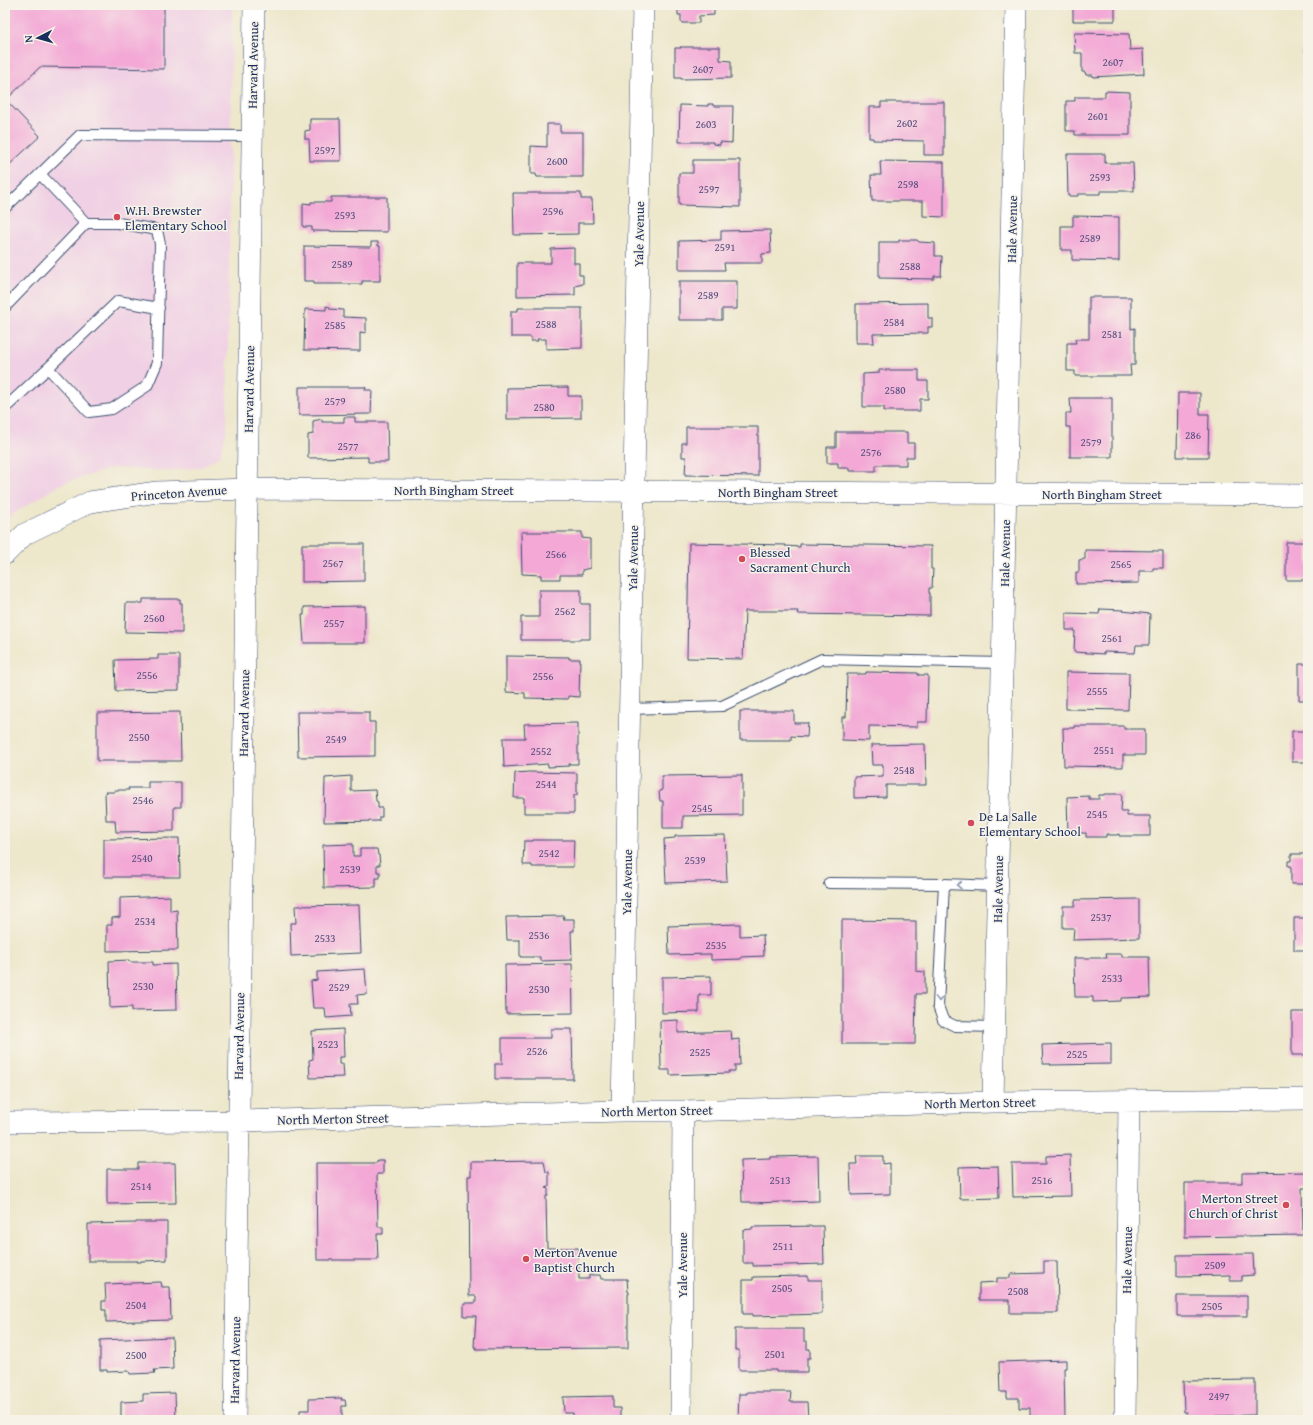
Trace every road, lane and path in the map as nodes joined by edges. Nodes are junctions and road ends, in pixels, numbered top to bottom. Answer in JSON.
{"nodes":[{"id":1,"x":254,"y":5,"type":"edge"},
{"id":2,"x":643,"y":5,"type":"edge"},
{"id":3,"x":1016,"y":5,"type":"edge"},
{"id":4,"x":252,"y":136,"type":"junction"},
{"id":5,"x":40,"y":174,"type":"junction"},
{"id":6,"x":5,"y":208,"type":"edge"},
{"id":7,"x":86,"y":223,"type":"junction"},
{"id":8,"x":5,"y":307,"type":"edge"},
{"id":9,"x":159,"y":308,"type":"junction"},
{"id":10,"x":48,"y":368,"type":"junction"},
{"id":11,"x":5,"y":408,"type":"edge"},
{"id":12,"x":248,"y":489,"type":"junction"},
{"id":13,"x":634,"y":491,"type":"junction"},
{"id":14,"x":1006,"y":494,"type":"junction"},
{"id":15,"x":1308,"y":495,"type":"edge"},
{"id":16,"x":6,"y":551,"type":"edge"},
{"id":17,"x":1002,"y":663,"type":"junction"},
{"id":18,"x":630,"y":709,"type":"junction"},
{"id":19,"x":829,"y":884,"type":"dead end"},
{"id":20,"x":944,"y":884,"type":"junction"},
{"id":21,"x":998,"y":886,"type":"junction"},
{"id":22,"x":995,"y":1027,"type":"junction"},
{"id":23,"x":1308,"y":1099,"type":"edge"},
{"id":24,"x":1129,"y":1101,"type":"junction"},
{"id":25,"x":993,"y":1102,"type":"junction"},
{"id":26,"x":622,"y":1111,"type":"junction"},
{"id":27,"x":683,"y":1111,"type":"junction"},
{"id":28,"x":238,"y":1121,"type":"junction"},
{"id":29,"x":5,"y":1122,"type":"edge"},
{"id":30,"x":235,"y":1420,"type":"edge"},
{"id":31,"x":681,"y":1420,"type":"edge"},
{"id":32,"x":1125,"y":1420,"type":"edge"}],
"edges":[{"from":1,"to":4,"type":"street","name":"Harvard Avenue"},
{"from":2,"to":13,"type":"street","name":"Yale Avenue"},
{"from":3,"to":14,"type":"street","name":"Hale Avenue"},
{"from":4,"to":5,"type":"lane"},
{"from":4,"to":12,"type":"street","name":"Harvard Avenue"},
{"from":5,"to":6,"type":"lane"},
{"from":5,"to":7,"type":"lane"},
{"from":7,"to":8,"type":"lane"},
{"from":7,"to":9,"type":"lane"},
{"from":9,"to":10,"type":"lane"},
{"from":9,"to":10,"type":"lane"},
{"from":10,"to":11,"type":"lane"},
{"from":12,"to":13,"type":"street","name":"North Bingham Street"},
{"from":12,"to":16,"type":"street","name":"Princeton Avenue"},
{"from":12,"to":28,"type":"street","name":"Harvard Avenue"},
{"from":13,"to":14,"type":"street","name":"North Bingham Street"},
{"from":13,"to":18,"type":"street","name":"Yale Avenue"},
{"from":14,"to":15,"type":"street","name":"North Bingham Street"},
{"from":14,"to":17,"type":"street","name":"Hale Avenue"},
{"from":17,"to":18,"type":"lane"},
{"from":17,"to":21,"type":"street","name":"Hale Avenue"},
{"from":18,"to":26,"type":"street","name":"Yale Avenue"},
{"from":19,"to":20,"type":"lane"},
{"from":21,"to":20,"type":"lane","one_way":true},
{"from":20,"to":22,"type":"lane","one_way":true},
{"from":21,"to":22,"type":"street","name":"Hale Avenue"},
{"from":22,"to":25,"type":"street","name":"Hale Avenue"},
{"from":23,"to":24,"type":"street","name":"North Merton Street"},
{"from":24,"to":25,"type":"street","name":"North Merton Street"},
{"from":24,"to":32,"type":"street","name":"Hale Avenue"},
{"from":25,"to":27,"type":"street","name":"North Merton Street"},
{"from":26,"to":27,"type":"street","name":"North Merton Street"},
{"from":26,"to":28,"type":"street","name":"North Merton Street"},
{"from":27,"to":31,"type":"street","name":"Yale Avenue"},
{"from":28,"to":29,"type":"street","name":"North Merton Street"},
{"from":28,"to":30,"type":"street","name":"Harvard Avenue"}]}
